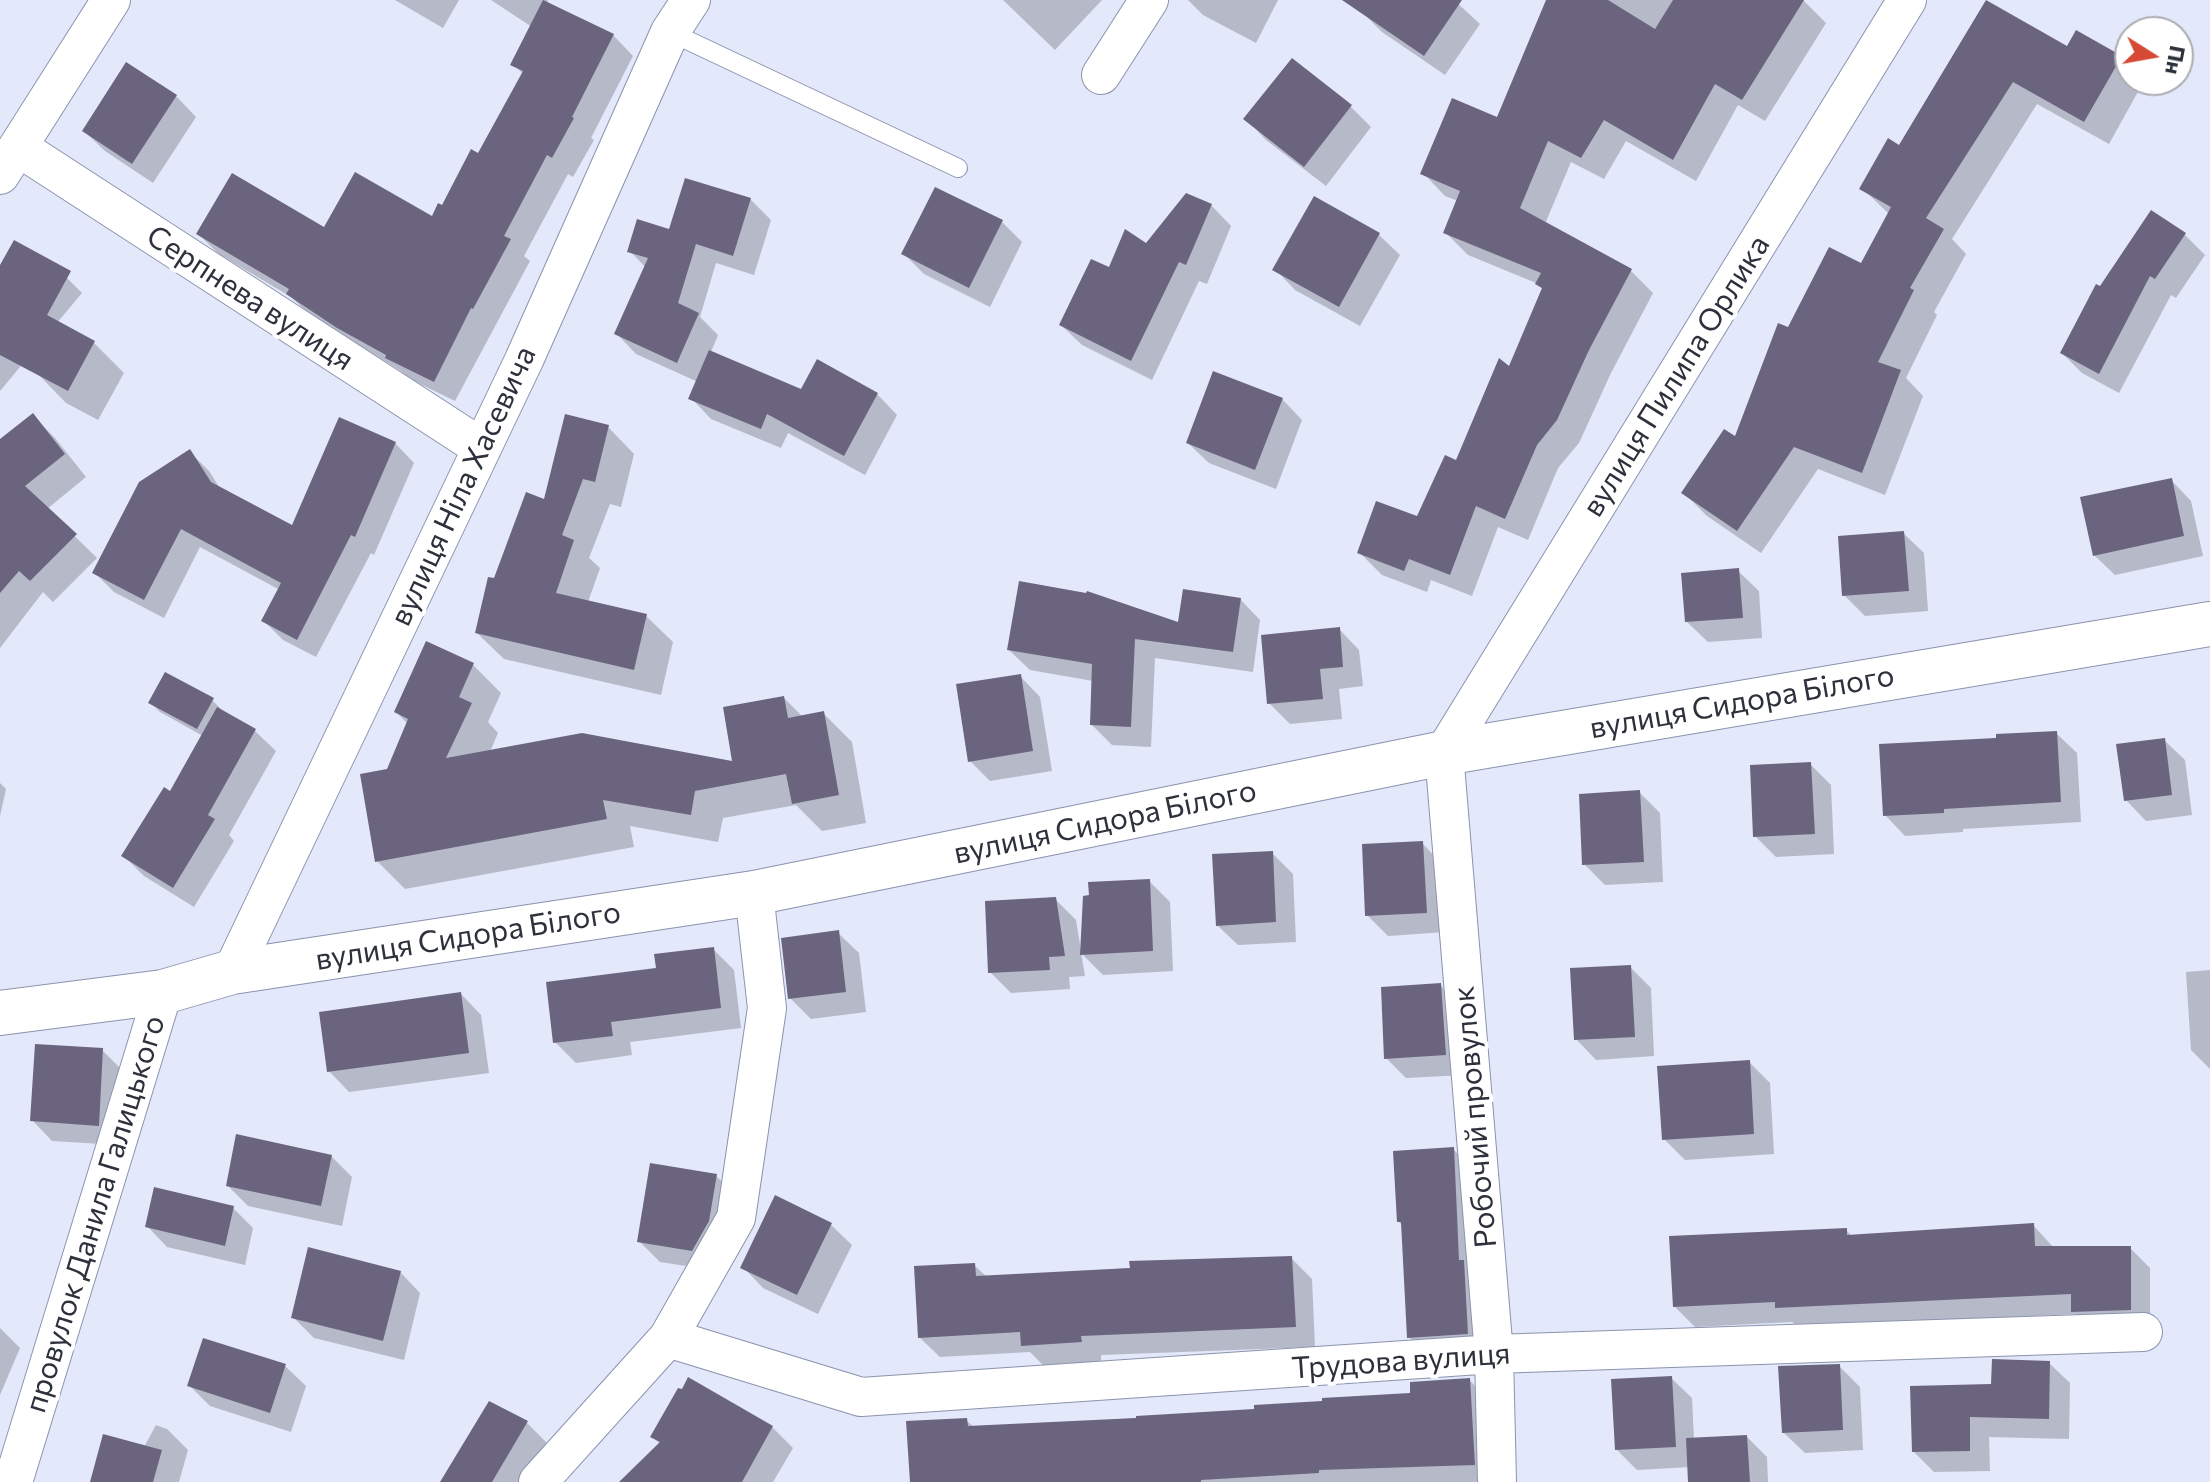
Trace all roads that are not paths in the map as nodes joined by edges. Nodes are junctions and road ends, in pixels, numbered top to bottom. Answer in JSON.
{"nodes":[{"id":1,"x":111,"y":0,"type":"edge"},
{"id":2,"x":1149,"y":0,"type":"edge"},
{"id":3,"x":1907,"y":0,"type":"edge"},
{"id":4,"x":682,"y":9,"type":"edge"},
{"id":5,"x":1101,"y":75,"type":"dead end"},
{"id":6,"x":9,"y":161,"type":"edge"},
{"id":7,"x":958,"y":168,"type":"dead end"},
{"id":8,"x":482,"y":448,"type":"junction"},
{"id":9,"x":2210,"y":624,"type":"edge"},
{"id":10,"x":1444,"y":753,"type":"junction"},
{"id":11,"x":754,"y":893,"type":"junction"},
{"id":12,"x":232,"y":972,"type":"junction"},
{"id":13,"x":163,"y":992,"type":"junction"},
{"id":14,"x":0,"y":1013,"type":"edge"},
{"id":15,"x":2143,"y":1332,"type":"dead end"},
{"id":16,"x":668,"y":1338,"type":"junction"},
{"id":17,"x":1494,"y":1354,"type":"junction"},
{"id":18,"x":13,"y":1482,"type":"edge"},
{"id":19,"x":538,"y":1482,"type":"edge"},
{"id":20,"x":1497,"y":1482,"type":"edge"}],
"edges":[{"from":1,"to":6,"type":"street","name":"Серпнева вулиця"},
{"from":2,"to":5,"type":"street"},
{"from":3,"to":10,"type":"street","name":"вулиця Пилипа Орлика"},
{"from":4,"to":7,"type":"lane"},
{"from":4,"to":8,"type":"street","name":"вулиця Ніла Хасевича"},
{"from":6,"to":8,"type":"street","name":"Серпнева вулиця"},
{"from":8,"to":12,"type":"street","name":"вулиця Ніла Хасевича"},
{"from":9,"to":10,"type":"street","name":"вулиця Сидора Білого"},
{"from":10,"to":11,"type":"street","name":"вулиця Сидора Білого"},
{"from":10,"to":17,"type":"street","name":"Робочий провулок"},
{"from":11,"to":12,"type":"street","name":"вулиця Сидора Білого"},
{"from":11,"to":16,"type":"street"},
{"from":12,"to":13,"type":"street","name":"вулиця Сидора Білого"},
{"from":13,"to":14,"type":"street","name":"вулиця Сидора Білого"},
{"from":13,"to":18,"type":"street","name":"провулок Данила Галицького"},
{"from":15,"to":17,"type":"street","name":"Трудова вулиця"},
{"from":16,"to":17,"type":"street","name":"Трудова вулиця"},
{"from":16,"to":19,"type":"street"},
{"from":17,"to":20,"type":"street","name":"Робочий провулок"}]}
